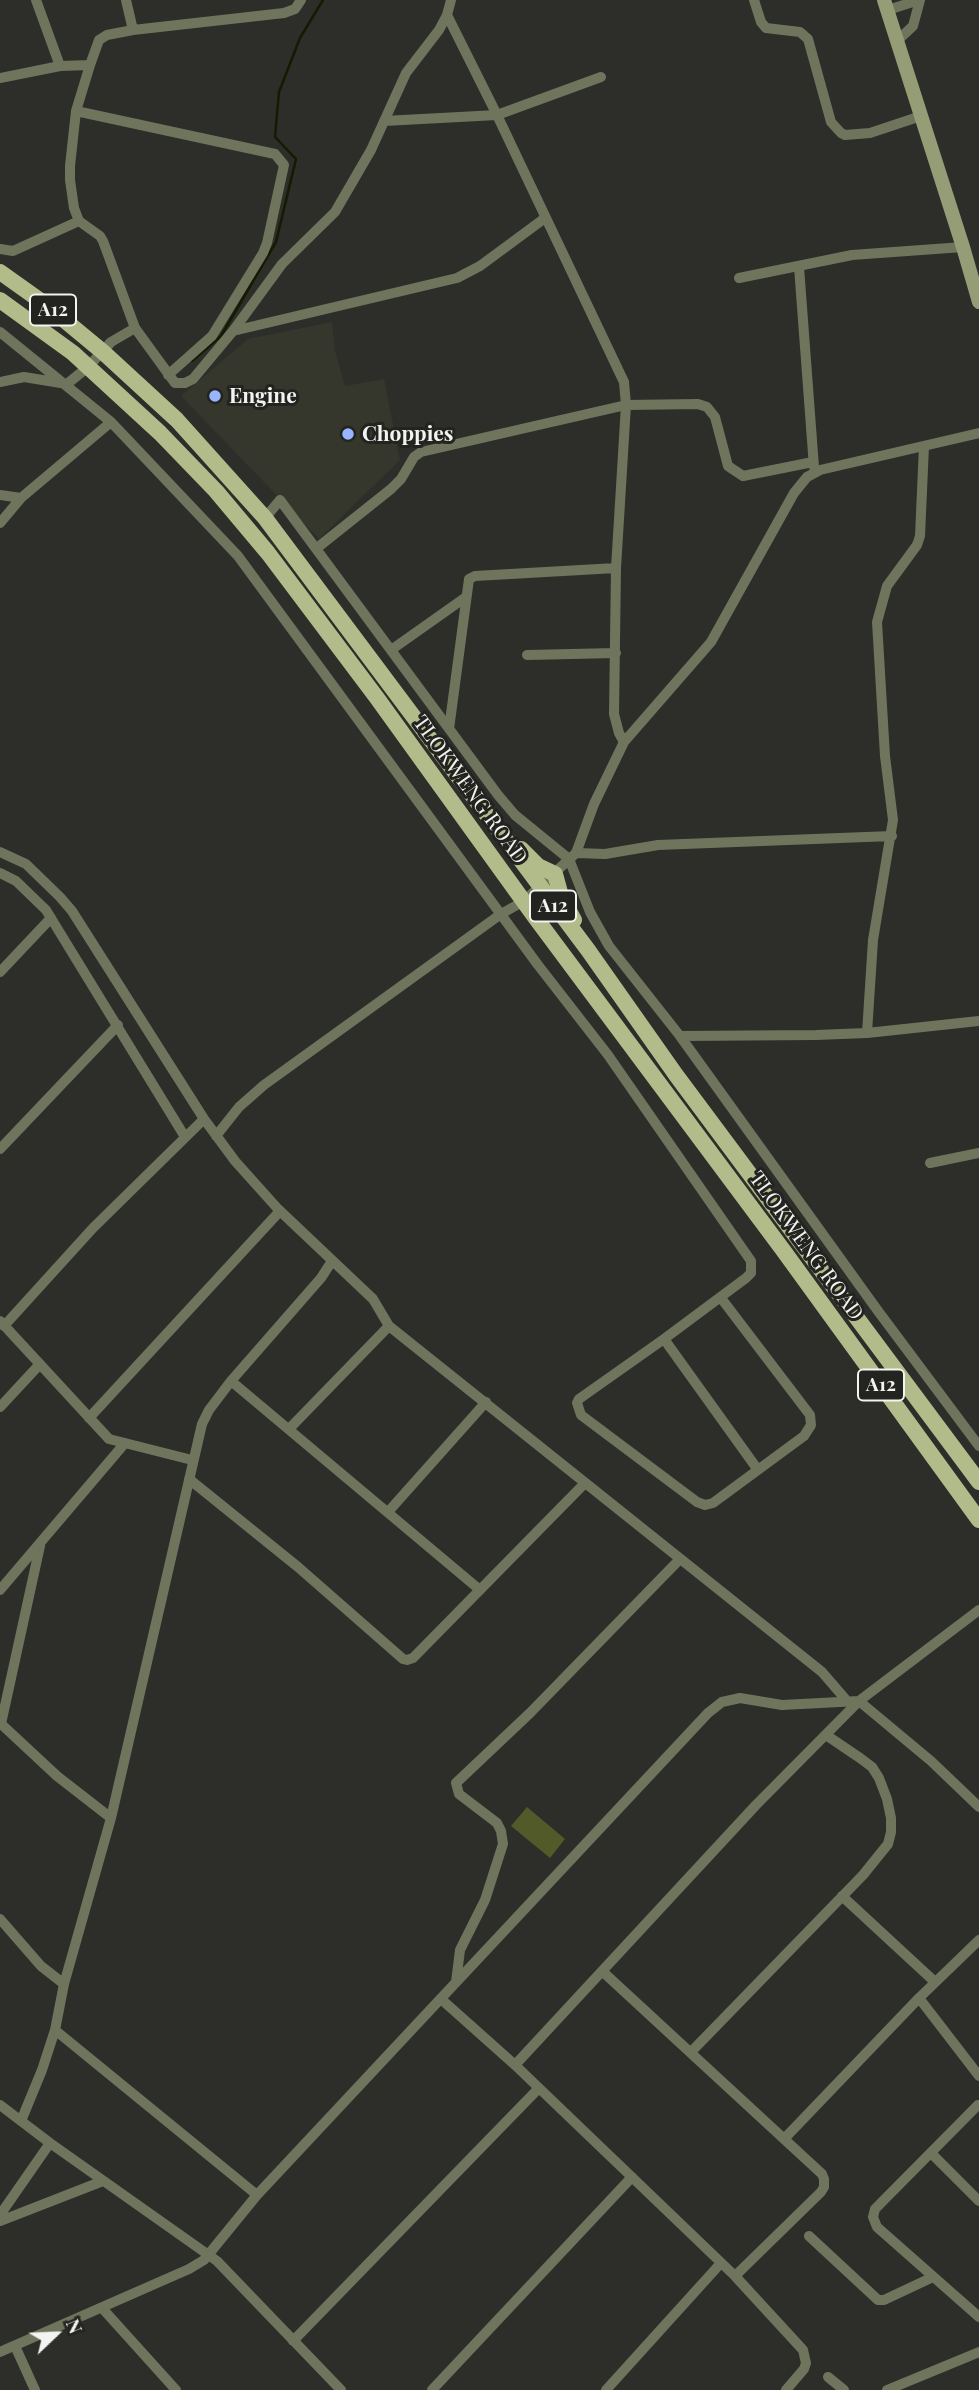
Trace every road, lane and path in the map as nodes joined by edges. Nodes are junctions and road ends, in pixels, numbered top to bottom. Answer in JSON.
{"nodes":[{"id":1,"x":36,"y":0,"type":"edge"},
{"id":2,"x":126,"y":0,"type":"edge"},
{"id":3,"x":301,"y":0,"type":"edge"},
{"id":4,"x":451,"y":0,"type":"edge"},
{"id":5,"x":754,"y":0,"type":"edge"},
{"id":6,"x":920,"y":0,"type":"edge"},
{"id":7,"x":886,"y":5,"type":"edge"},
{"id":8,"x":447,"y":15,"type":"junction"},
{"id":9,"x":133,"y":30,"type":"junction"},
{"id":10,"x":898,"y":40,"type":"junction"},
{"id":11,"x":60,"y":65,"type":"junction"},
{"id":12,"x":90,"y":65,"type":"junction"},
{"id":13,"x":601,"y":77,"type":"dead end"},
{"id":14,"x":0,"y":78,"type":"edge"},
{"id":15,"x":76,"y":111,"type":"junction"},
{"id":16,"x":498,"y":115,"type":"junction"},
{"id":17,"x":920,"y":116,"type":"junction"},
{"id":18,"x":384,"y":121,"type":"junction"},
{"id":19,"x":545,"y":218,"type":"junction"},
{"id":20,"x":79,"y":221,"type":"junction"},
{"id":21,"x":963,"y":247,"type":"junction"},
{"id":22,"x":0,"y":249,"type":"edge"},
{"id":23,"x":799,"y":267,"type":"junction"},
{"id":24,"x":0,"y":272,"type":"edge"},
{"id":25,"x":249,"y":276,"type":"junction"},
{"id":26,"x":739,"y":278,"type":"dead end"},
{"id":27,"x":265,"y":286,"type":"junction"},
{"id":28,"x":0,"y":300,"type":"edge"},
{"id":29,"x":979,"y":302,"type":"edge"},
{"id":30,"x":135,"y":328,"type":"junction"},
{"id":31,"x":233,"y":331,"type":"junction"},
{"id":32,"x":0,"y":332,"type":"edge"},
{"id":33,"x":103,"y":352,"type":"junction"},
{"id":34,"x":88,"y":367,"type":"junction"},
{"id":35,"x":168,"y":375,"type":"junction"},
{"id":36,"x":0,"y":382,"type":"edge"},
{"id":37,"x":67,"y":384,"type":"junction"},
{"id":38,"x":626,"y":405,"type":"junction"},
{"id":39,"x":111,"y":422,"type":"junction"},
{"id":40,"x":979,"y":433,"type":"edge"},
{"id":41,"x":925,"y":446,"type":"junction"},
{"id":42,"x":814,"y":467,"type":"junction"},
{"id":43,"x":0,"y":495,"type":"edge"},
{"id":44,"x":21,"y":498,"type":"junction"},
{"id":45,"x":265,"y":518,"type":"junction"},
{"id":46,"x":0,"y":523,"type":"edge"},
{"id":47,"x":317,"y":548,"type":"junction"},
{"id":48,"x":616,"y":568,"type":"junction"},
{"id":49,"x":466,"y":597,"type":"junction"},
{"id":50,"x":391,"y":650,"type":"junction"},
{"id":51,"x":616,"y":653,"type":"junction"},
{"id":52,"x":527,"y":654,"type":"dead end"},
{"id":53,"x":449,"y":729,"type":"junction"},
{"id":54,"x":624,"y":742,"type":"junction"},
{"id":55,"x":498,"y":831,"type":"junction"},
{"id":56,"x":892,"y":836,"type":"junction"},
{"id":57,"x":0,"y":852,"type":"edge"},
{"id":58,"x":572,"y":856,"type":"junction"},
{"id":59,"x":0,"y":873,"type":"edge"},
{"id":60,"x":555,"y":874,"type":"junction"},
{"id":61,"x":540,"y":888,"type":"junction"},
{"id":62,"x":524,"y":901,"type":"junction"},
{"id":63,"x":502,"y":914,"type":"junction"},
{"id":64,"x":51,"y":918,"type":"junction"},
{"id":65,"x":588,"y":950,"type":"junction"},
{"id":66,"x":0,"y":972,"type":"edge"},
{"id":67,"x":979,"y":1021,"type":"edge"},
{"id":68,"x":118,"y":1025,"type":"junction"},
{"id":69,"x":867,"y":1033,"type":"junction"},
{"id":70,"x":680,"y":1036,"type":"junction"},
{"id":71,"x":204,"y":1119,"type":"junction"},
{"id":72,"x":216,"y":1136,"type":"junction"},
{"id":73,"x":185,"y":1137,"type":"junction"},
{"id":74,"x":0,"y":1149,"type":"edge"},
{"id":75,"x":979,"y":1153,"type":"edge"},
{"id":76,"x":930,"y":1163,"type":"dead end"},
{"id":77,"x":280,"y":1211,"type":"junction"},
{"id":78,"x":332,"y":1261,"type":"junction"},
{"id":79,"x":721,"y":1297,"type":"junction"},
{"id":80,"x":2,"y":1323,"type":"edge"},
{"id":81,"x":389,"y":1326,"type":"junction"},
{"id":82,"x":664,"y":1339,"type":"junction"},
{"id":83,"x":40,"y":1364,"type":"junction"},
{"id":84,"x":231,"y":1381,"type":"junction"},
{"id":85,"x":486,"y":1402,"type":"junction"},
{"id":86,"x":0,"y":1408,"type":"edge"},
{"id":87,"x":89,"y":1418,"type":"junction"},
{"id":88,"x":289,"y":1429,"type":"junction"},
{"id":89,"x":125,"y":1443,"type":"junction"},
{"id":90,"x":979,"y":1446,"type":"edge"},
{"id":91,"x":192,"y":1460,"type":"junction"},
{"id":92,"x":758,"y":1470,"type":"junction"},
{"id":93,"x":189,"y":1479,"type":"junction"},
{"id":94,"x":979,"y":1482,"type":"edge"},
{"id":95,"x":585,"y":1483,"type":"junction"},
{"id":96,"x":388,"y":1512,"type":"junction"},
{"id":97,"x":979,"y":1520,"type":"edge"},
{"id":98,"x":41,"y":1544,"type":"junction"},
{"id":99,"x":680,"y":1559,"type":"junction"},
{"id":100,"x":0,"y":1590,"type":"edge"},
{"id":101,"x":480,"y":1590,"type":"junction"},
{"id":102,"x":979,"y":1610,"type":"edge"},
{"id":103,"x":853,"y":1701,"type":"junction"},
{"id":104,"x":1,"y":1723,"type":"edge"},
{"id":105,"x":825,"y":1735,"type":"junction"},
{"id":106,"x":979,"y":1807,"type":"edge"},
{"id":107,"x":111,"y":1818,"type":"junction"},
{"id":108,"x":842,"y":1896,"type":"junction"},
{"id":109,"x":0,"y":1919,"type":"edge"},
{"id":110,"x":979,"y":1940,"type":"edge"},
{"id":111,"x":602,"y":1971,"type":"junction"},
{"id":112,"x":456,"y":1982,"type":"junction"},
{"id":113,"x":935,"y":1982,"type":"junction"},
{"id":114,"x":64,"y":1984,"type":"junction"},
{"id":115,"x":919,"y":1998,"type":"junction"},
{"id":116,"x":441,"y":1999,"type":"junction"},
{"id":117,"x":55,"y":2030,"type":"junction"},
{"id":118,"x":691,"y":2052,"type":"junction"},
{"id":119,"x":515,"y":2065,"type":"junction"},
{"id":120,"x":979,"y":2076,"type":"edge"},
{"id":121,"x":539,"y":2088,"type":"junction"},
{"id":122,"x":0,"y":2105,"type":"edge"},
{"id":123,"x":978,"y":2105,"type":"edge"},
{"id":124,"x":21,"y":2121,"type":"junction"},
{"id":125,"x":784,"y":2139,"type":"junction"},
{"id":126,"x":50,"y":2143,"type":"junction"},
{"id":127,"x":931,"y":2153,"type":"junction"},
{"id":128,"x":632,"y":2177,"type":"junction"},
{"id":129,"x":103,"y":2181,"type":"junction"},
{"id":130,"x":257,"y":2195,"type":"junction"},
{"id":131,"x":979,"y":2201,"type":"edge"},
{"id":132,"x":0,"y":2215,"type":"edge"},
{"id":133,"x":0,"y":2221,"type":"edge"},
{"id":134,"x":809,"y":2236,"type":"dead end"},
{"id":135,"x":209,"y":2255,"type":"junction"},
{"id":136,"x":721,"y":2263,"type":"junction"},
{"id":137,"x":735,"y":2276,"type":"junction"},
{"id":138,"x":933,"y":2277,"type":"junction"},
{"id":139,"x":102,"y":2308,"type":"junction"},
{"id":140,"x":979,"y":2317,"type":"edge"},
{"id":141,"x":293,"y":2341,"type":"junction"},
{"id":142,"x":15,"y":2346,"type":"junction"},
{"id":143,"x":0,"y":2352,"type":"edge"},
{"id":144,"x":979,"y":2352,"type":"edge"},
{"id":145,"x":828,"y":2377,"type":"dead end"},
{"id":146,"x":35,"y":2390,"type":"edge"},
{"id":147,"x":176,"y":2390,"type":"edge"},
{"id":148,"x":341,"y":2390,"type":"edge"},
{"id":149,"x":432,"y":2390,"type":"edge"},
{"id":150,"x":606,"y":2390,"type":"edge"},
{"id":151,"x":786,"y":2390,"type":"edge"},
{"id":152,"x":844,"y":2390,"type":"edge"},
{"id":153,"x":887,"y":2390,"type":"edge"}],
"edges":[{"from":1,"to":11,"type":"street"},
{"from":2,"to":9,"type":"street"},
{"from":3,"to":9,"type":"street"},
{"from":4,"to":8,"type":"street"},
{"from":5,"to":17,"type":"street"},
{"from":6,"to":7,"type":"street"},
{"from":6,"to":10,"type":"street"},
{"from":7,"to":10,"type":"street"},
{"from":8,"to":16,"type":"street"},
{"from":8,"to":18,"type":"street"},
{"from":9,"to":12,"type":"street"},
{"from":10,"to":17,"type":"street"},
{"from":11,"to":12,"type":"street"},
{"from":11,"to":14,"type":"street"},
{"from":12,"to":15,"type":"street"},
{"from":13,"to":16,"type":"street"},
{"from":15,"to":20,"type":"street"},
{"from":15,"to":25,"type":"street"},
{"from":16,"to":18,"type":"street"},
{"from":16,"to":19,"type":"street"},
{"from":17,"to":21,"type":"street"},
{"from":18,"to":27,"type":"street"},
{"from":19,"to":31,"type":"street"},
{"from":19,"to":38,"type":"street"},
{"from":20,"to":22,"type":"street"},
{"from":20,"to":30,"type":"street"},
{"from":21,"to":23,"type":"street"},
{"from":21,"to":29,"type":"street"},
{"from":23,"to":26,"type":"street"},
{"from":23,"to":42,"type":"street"},
{"from":24,"to":33,"type":"main road","name":"TLOKWENG ROAD","number":"A12"},
{"from":25,"to":27,"type":"street"},
{"from":25,"to":35,"type":"street"},
{"from":27,"to":31,"type":"street"},
{"from":28,"to":34,"type":"main road","name":"TLOKWENG ROAD","number":"A12"},
{"from":30,"to":33,"type":"street"},
{"from":30,"to":35,"type":"street"},
{"from":31,"to":35,"type":"street"},
{"from":32,"to":37,"type":"street"},
{"from":33,"to":34,"type":"street"},
{"from":33,"to":45,"type":"main road","name":"TLOKWENG ROAD","number":"A12"},
{"from":34,"to":37,"type":"street"},
{"from":34,"to":62,"type":"main road","name":"TLOKWENG ROAD","number":"A12"},
{"from":36,"to":37,"type":"street"},
{"from":37,"to":39,"type":"street"},
{"from":38,"to":42,"type":"street"},
{"from":38,"to":47,"type":"street"},
{"from":38,"to":48,"type":"street"},
{"from":39,"to":44,"type":"street"},
{"from":39,"to":63,"type":"street"},
{"from":40,"to":41,"type":"street"},
{"from":41,"to":42,"type":"street"},
{"from":41,"to":56,"type":"street"},
{"from":42,"to":54,"type":"street"},
{"from":43,"to":44,"type":"street"},
{"from":44,"to":46,"type":"street"},
{"from":45,"to":47,"type":"street"},
{"from":45,"to":55,"type":"main road","name":"TLOKWENG ROAD","number":"A12"},
{"from":47,"to":50,"type":"street"},
{"from":48,"to":49,"type":"street"},
{"from":48,"to":51,"type":"street"},
{"from":49,"to":50,"type":"street"},
{"from":49,"to":53,"type":"street"},
{"from":50,"to":53,"type":"street"},
{"from":51,"to":52,"type":"street"},
{"from":51,"to":54,"type":"street"},
{"from":53,"to":58,"type":"street"},
{"from":54,"to":58,"type":"street"},
{"from":55,"to":60,"type":"main road"},
{"from":55,"to":61,"type":"main road","name":"TLOKWENG ROAD","number":"A12"},
{"from":56,"to":58,"type":"street"},
{"from":56,"to":69,"type":"street"},
{"from":57,"to":71,"type":"street"},
{"from":58,"to":60,"type":"street"},
{"from":58,"to":70,"type":"street"},
{"from":59,"to":64,"type":"street"},
{"from":60,"to":61,"type":"street"},
{"from":60,"to":65,"type":"main road"},
{"from":61,"to":62,"type":"street"},
{"from":61,"to":65,"type":"main road","name":"TLOKWENG ROAD","number":"A12"},
{"from":62,"to":63,"type":"street"},
{"from":62,"to":97,"type":"main road","name":"TLOKWENG ROAD","number":"A12"},
{"from":63,"to":72,"type":"street"},
{"from":63,"to":79,"type":"street"},
{"from":64,"to":66,"type":"street"},
{"from":64,"to":68,"type":"street"},
{"from":65,"to":94,"type":"main road","name":"TLOKWENG ROAD","number":"A12"},
{"from":67,"to":69,"type":"street"},
{"from":68,"to":73,"type":"street"},
{"from":68,"to":74,"type":"street"},
{"from":69,"to":70,"type":"street"},
{"from":70,"to":90,"type":"street"},
{"from":71,"to":72,"type":"street"},
{"from":71,"to":73,"type":"street"},
{"from":72,"to":77,"type":"street"},
{"from":73,"to":80,"type":"street"},
{"from":75,"to":76,"type":"street"},
{"from":77,"to":78,"type":"street"},
{"from":77,"to":87,"type":"street"},
{"from":78,"to":81,"type":"street"},
{"from":78,"to":84,"type":"street"},
{"from":79,"to":82,"type":"street"},
{"from":79,"to":92,"type":"street"},
{"from":80,"to":83,"type":"street"},
{"from":81,"to":85,"type":"street"},
{"from":81,"to":88,"type":"street"},
{"from":82,"to":92,"type":"street"},
{"from":82,"to":92,"type":"street"},
{"from":83,"to":86,"type":"street"},
{"from":83,"to":87,"type":"street"},
{"from":84,"to":88,"type":"street"},
{"from":84,"to":91,"type":"street"},
{"from":85,"to":95,"type":"street"},
{"from":85,"to":96,"type":"street"},
{"from":87,"to":89,"type":"street"},
{"from":88,"to":96,"type":"street"},
{"from":89,"to":91,"type":"street"},
{"from":89,"to":98,"type":"street"},
{"from":91,"to":93,"type":"street"},
{"from":93,"to":101,"type":"street"},
{"from":93,"to":107,"type":"street"},
{"from":95,"to":99,"type":"street"},
{"from":95,"to":101,"type":"street"},
{"from":96,"to":101,"type":"street"},
{"from":98,"to":100,"type":"street"},
{"from":98,"to":104,"type":"street"},
{"from":99,"to":103,"type":"street"},
{"from":99,"to":112,"type":"street"},
{"from":102,"to":103,"type":"street"},
{"from":103,"to":105,"type":"street"},
{"from":103,"to":106,"type":"street"},
{"from":103,"to":112,"type":"street"},
{"from":104,"to":107,"type":"street"},
{"from":105,"to":108,"type":"street"},
{"from":105,"to":111,"type":"street"},
{"from":107,"to":114,"type":"street"},
{"from":108,"to":113,"type":"street"},
{"from":108,"to":118,"type":"street"},
{"from":109,"to":114,"type":"street"},
{"from":110,"to":113,"type":"street"},
{"from":111,"to":118,"type":"street"},
{"from":111,"to":119,"type":"street"},
{"from":112,"to":116,"type":"street"},
{"from":113,"to":115,"type":"street"},
{"from":114,"to":117,"type":"street"},
{"from":115,"to":120,"type":"street"},
{"from":115,"to":125,"type":"street"},
{"from":116,"to":119,"type":"street"},
{"from":116,"to":130,"type":"street"},
{"from":117,"to":124,"type":"street"},
{"from":117,"to":130,"type":"street"},
{"from":118,"to":125,"type":"street"},
{"from":119,"to":121,"type":"street"},
{"from":121,"to":128,"type":"street"},
{"from":121,"to":141,"type":"street"},
{"from":122,"to":124,"type":"street"},
{"from":123,"to":127,"type":"street"},
{"from":124,"to":126,"type":"street"},
{"from":125,"to":137,"type":"street"},
{"from":126,"to":129,"type":"street"},
{"from":126,"to":132,"type":"street"},
{"from":127,"to":131,"type":"street"},
{"from":127,"to":138,"type":"street"},
{"from":128,"to":136,"type":"street"},
{"from":128,"to":149,"type":"street"},
{"from":129,"to":133,"type":"street"},
{"from":129,"to":135,"type":"street"},
{"from":130,"to":135,"type":"street"},
{"from":134,"to":138,"type":"street"},
{"from":135,"to":139,"type":"street"},
{"from":135,"to":141,"type":"street"},
{"from":136,"to":137,"type":"street"},
{"from":136,"to":150,"type":"street"},
{"from":137,"to":151,"type":"street"},
{"from":138,"to":140,"type":"street"},
{"from":139,"to":142,"type":"street"},
{"from":139,"to":147,"type":"street"},
{"from":141,"to":148,"type":"street"},
{"from":142,"to":143,"type":"street"},
{"from":142,"to":146,"type":"street"},
{"from":144,"to":153,"type":"street"},
{"from":145,"to":152,"type":"street"}]}
